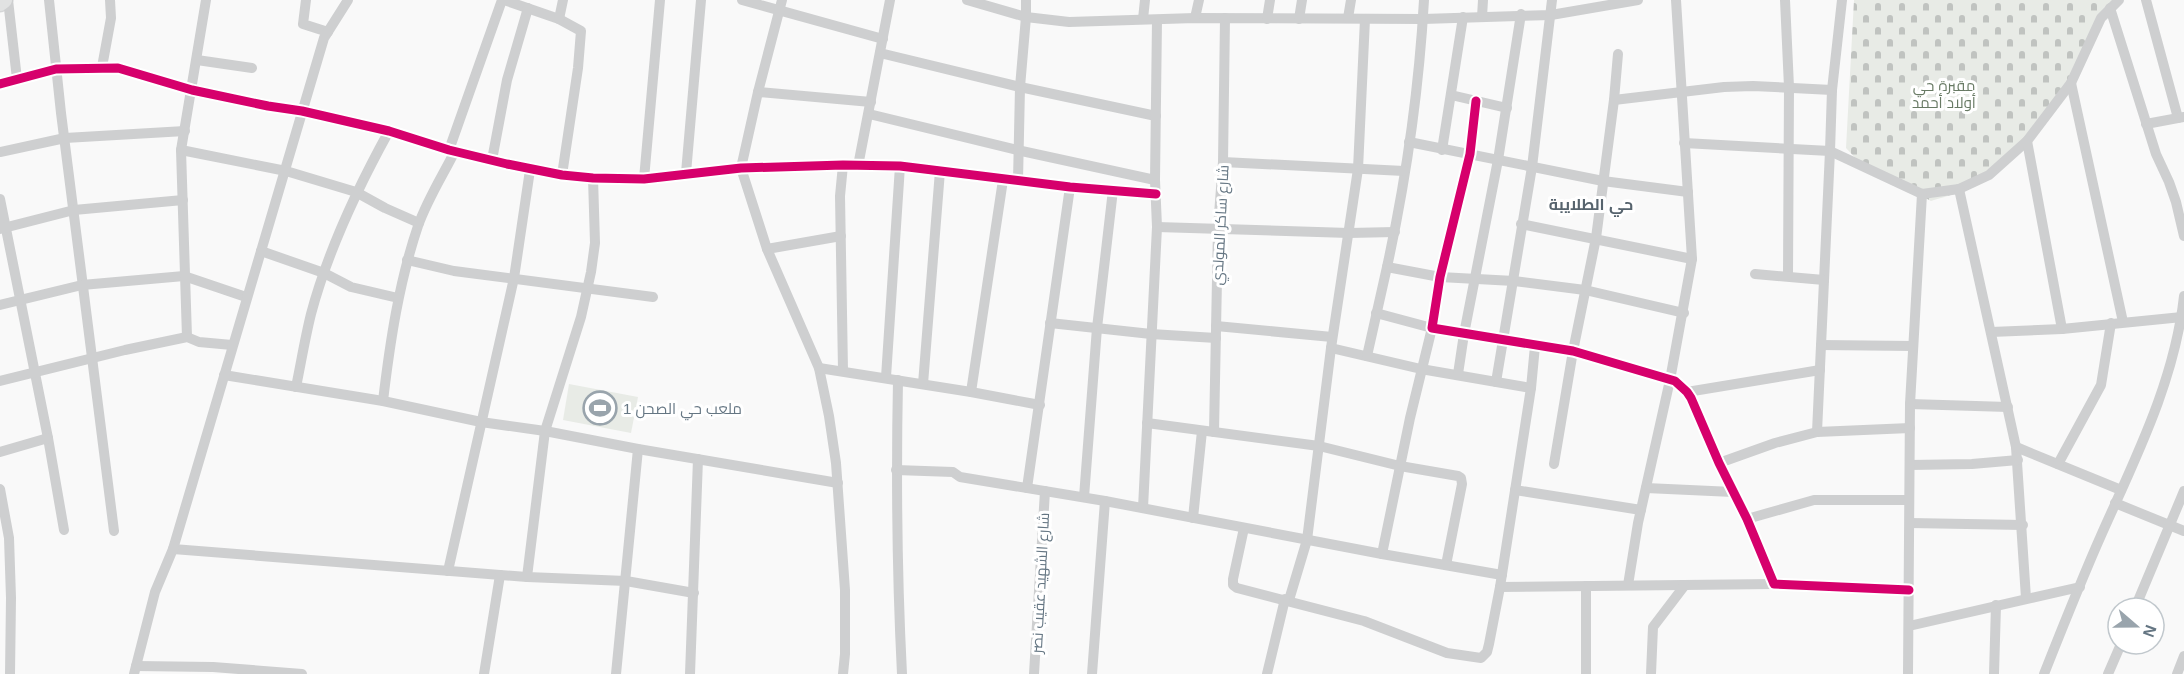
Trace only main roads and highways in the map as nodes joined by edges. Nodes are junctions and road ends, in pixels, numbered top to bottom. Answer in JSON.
{"nodes":[{"id":1,"x":6,"y":0,"type":"edge"},
{"id":2,"x":0,"y":3,"type":"edge"}],
"edges":[{"from":1,"to":2,"type":"main road"}]}
